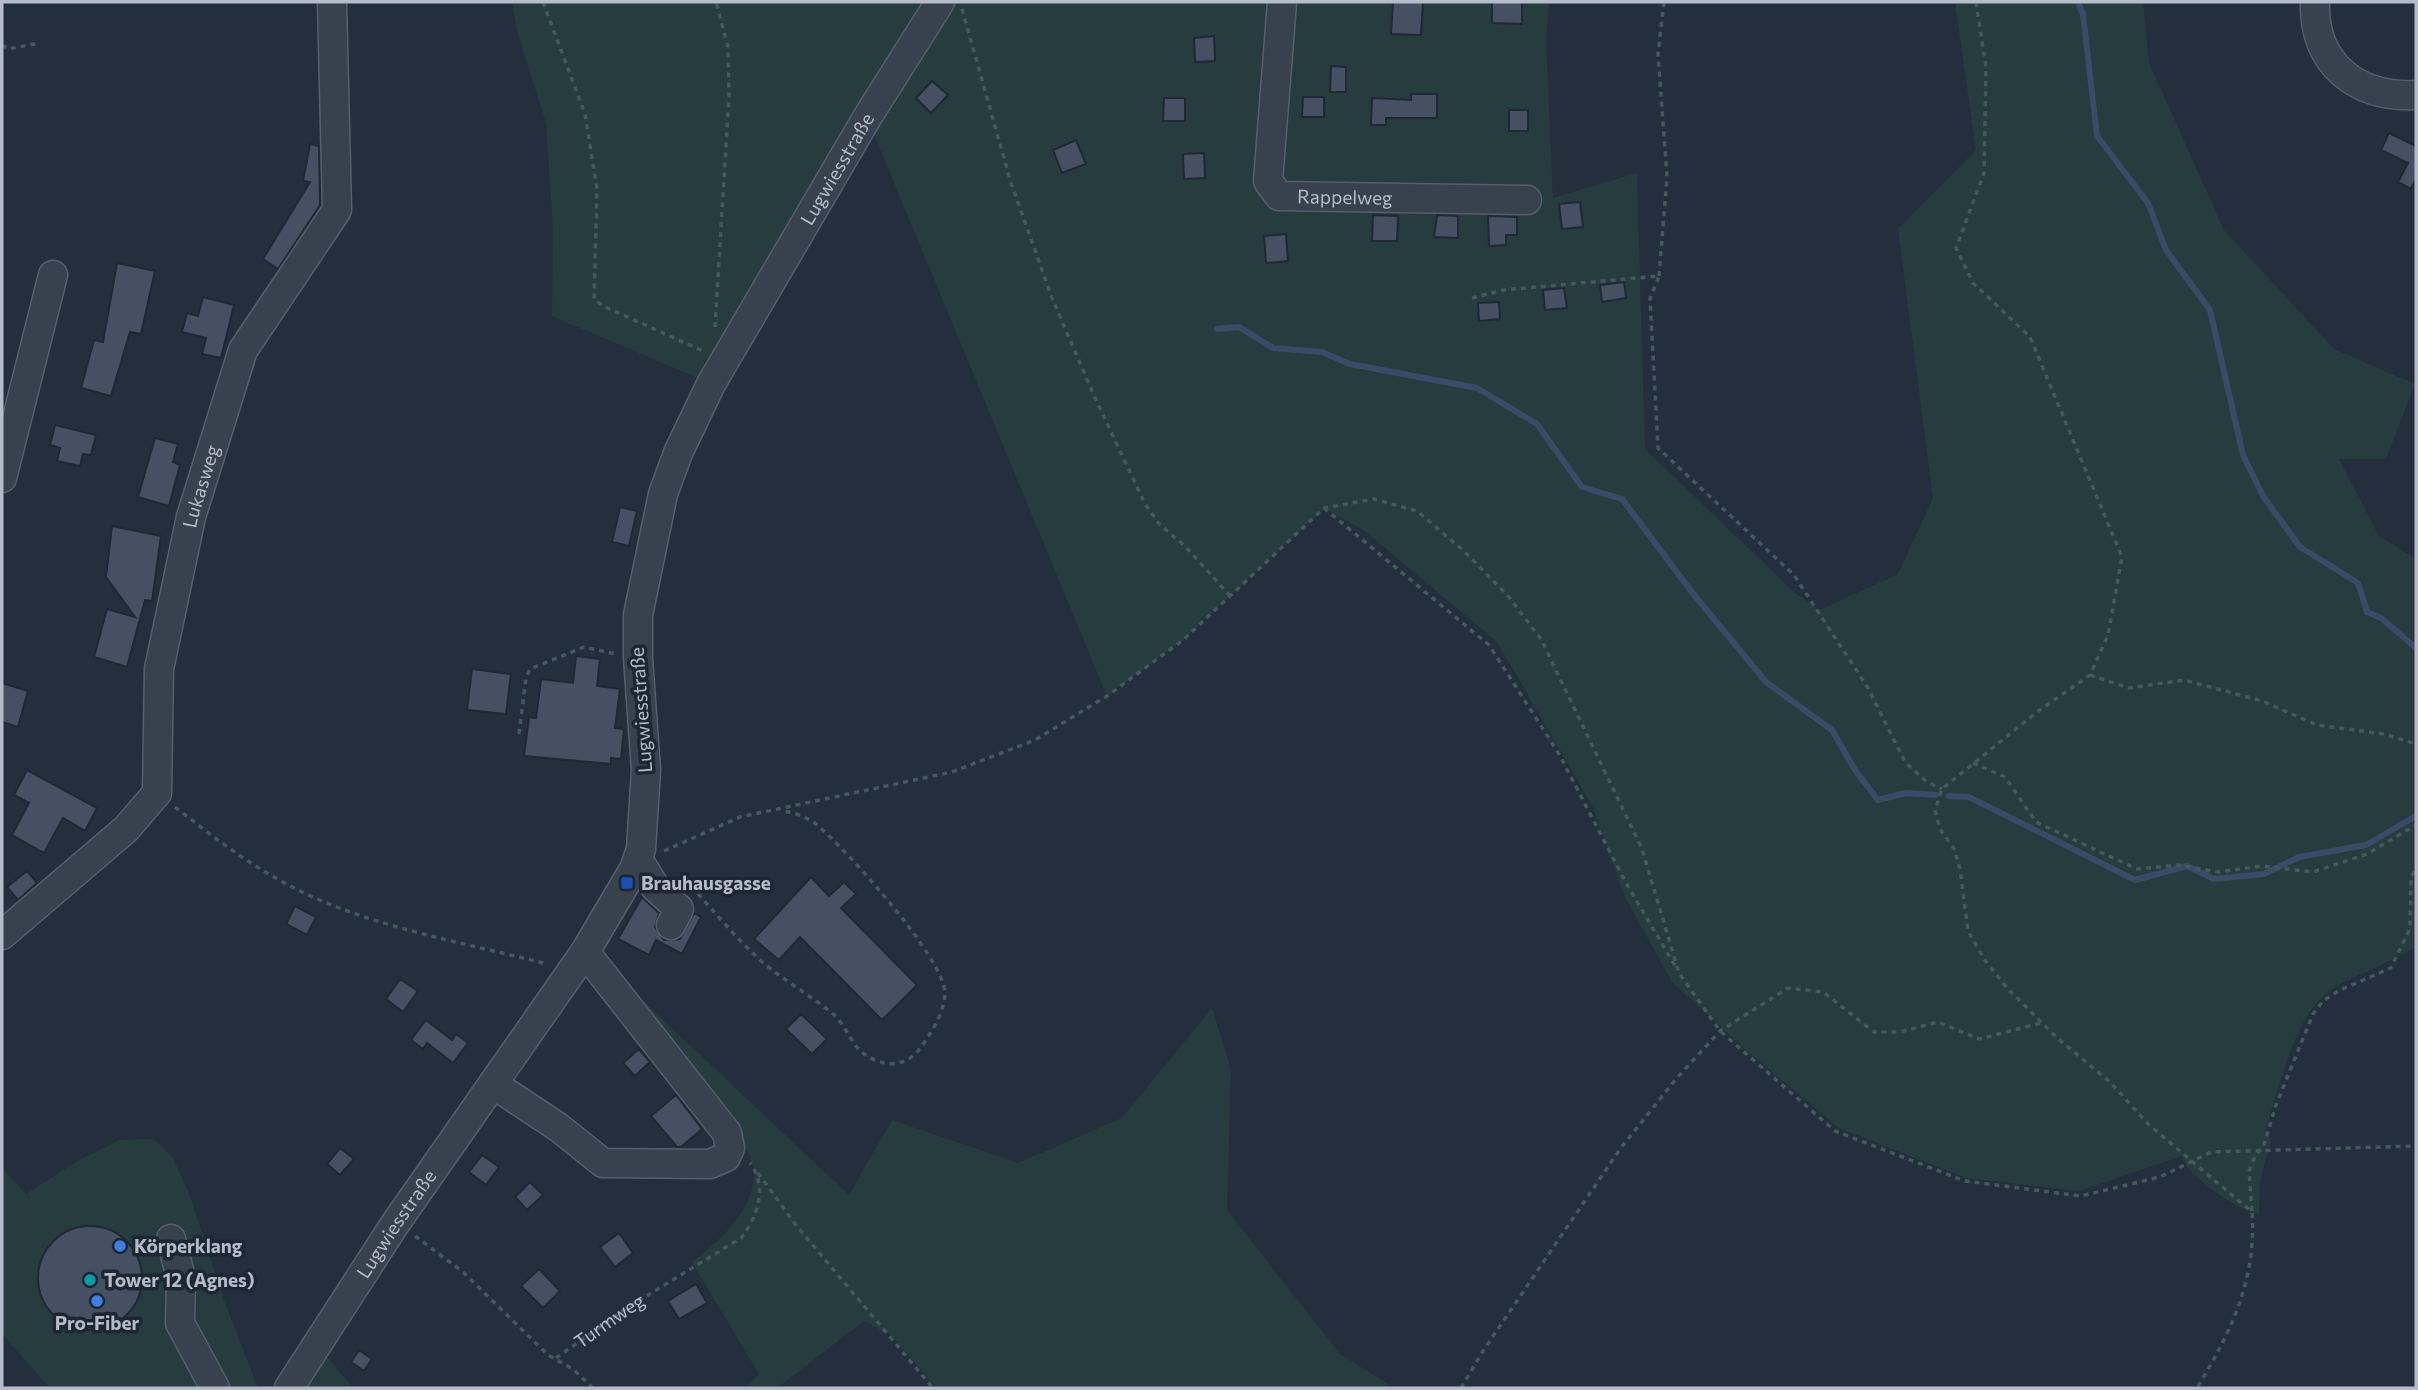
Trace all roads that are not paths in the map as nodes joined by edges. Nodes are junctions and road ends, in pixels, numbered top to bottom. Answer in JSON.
{"nodes":[{"id":1,"x":332,"y":2,"type":"edge"},
{"id":2,"x":940,"y":2,"type":"edge"},
{"id":3,"x":1282,"y":2,"type":"edge"},
{"id":4,"x":2315,"y":2,"type":"edge"},
{"id":5,"x":2416,"y":95,"type":"edge"},
{"id":6,"x":1527,"y":200,"type":"dead end"},
{"id":7,"x":53,"y":275,"type":"dead end"},
{"id":8,"x":2,"y":478,"type":"edge"},
{"id":9,"x":638,"y":859,"type":"junction"},
{"id":10,"x":671,"y":925,"type":"dead end"},
{"id":11,"x":2,"y":935,"type":"edge"},
{"id":12,"x":579,"y":961,"type":"junction"},
{"id":13,"x":493,"y":1084,"type":"junction"},
{"id":14,"x":171,"y":1239,"type":"dead end"},
{"id":15,"x":215,"y":1388,"type":"edge"},
{"id":16,"x":289,"y":1388,"type":"edge"}],
"edges":[{"from":1,"to":11,"type":"street","name":"Lukasweg"},
{"from":2,"to":9,"type":"street","name":"Lugwiesstraße"},
{"from":3,"to":6,"type":"street","name":"Rappelweg"},
{"from":4,"to":5,"type":"street"},
{"from":7,"to":8,"type":"street"},
{"from":9,"to":10,"type":"street"},
{"from":9,"to":12,"type":"street","name":"Lugwiesstraße"},
{"from":12,"to":13,"type":"street","name":"Lugwiesstraße"},
{"from":12,"to":13,"type":"street"},
{"from":13,"to":16,"type":"street","name":"Lugwiesstraße"},
{"from":14,"to":15,"type":"street"}]}
